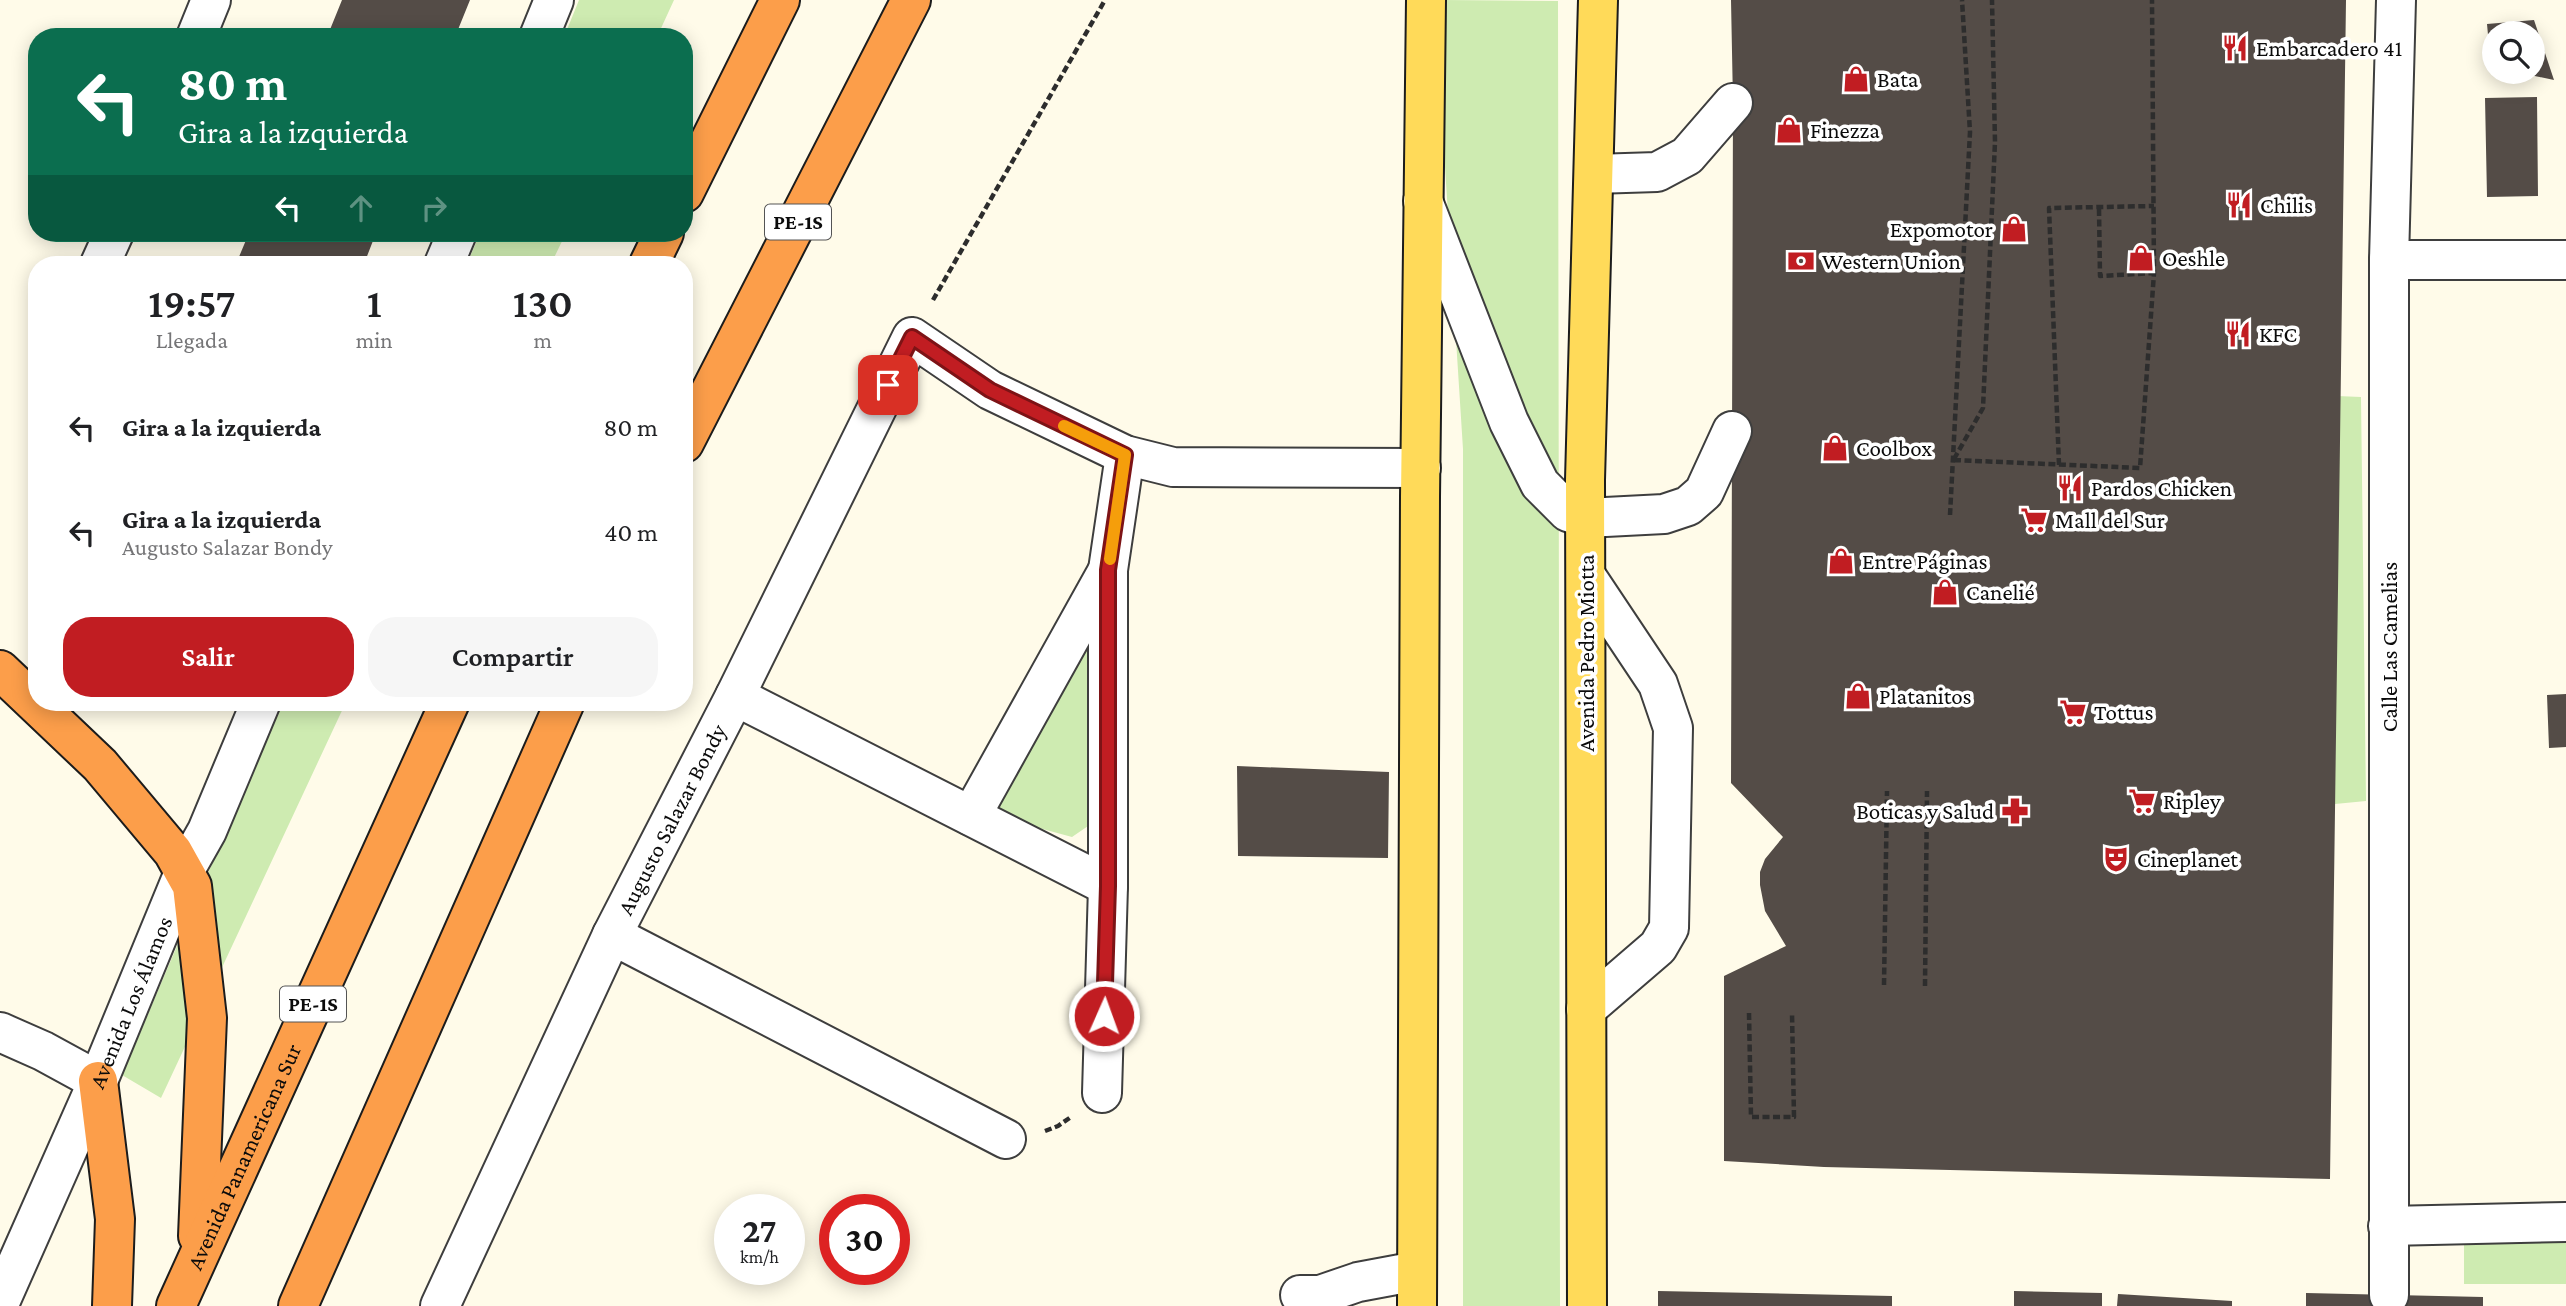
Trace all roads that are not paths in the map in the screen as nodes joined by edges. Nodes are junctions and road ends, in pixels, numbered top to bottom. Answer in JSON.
{"nodes":[{"id":1,"x":211,"y":0,"type":"edge"},
{"id":2,"x":554,"y":0,"type":"edge"},
{"id":3,"x":780,"y":0,"type":"edge"},
{"id":4,"x":911,"y":0,"type":"edge"},
{"id":5,"x":1426,"y":0,"type":"edge"},
{"id":6,"x":1598,"y":0,"type":"edge"},
{"id":7,"x":2396,"y":0,"type":"edge"},
{"id":8,"x":200,"y":28,"type":"edge"},
{"id":9,"x":543,"y":28,"type":"edge"},
{"id":10,"x":1733,"y":103,"type":"dead end"},
{"id":11,"x":1594,"y":174,"type":"junction"},
{"id":12,"x":693,"y":175,"type":"edge"},
{"id":13,"x":1423,"y":201,"type":"junction"},
{"id":14,"x":2389,"y":260,"type":"junction"},
{"id":15,"x":2566,"y":260,"type":"edge"},
{"id":16,"x":693,"y":425,"type":"edge"},
{"id":17,"x":1732,"y":431,"type":"dead end"},
{"id":18,"x":1125,"y":455,"type":"junction"},
{"id":19,"x":1421,"y":468,"type":"junction"},
{"id":20,"x":1586,"y":518,"type":"junction"},
{"id":21,"x":1108,"y":570,"type":"junction"},
{"id":22,"x":1586,"y":576,"type":"junction"},
{"id":23,"x":0,"y":670,"type":"edge"},
{"id":24,"x":735,"y":696,"type":"junction"},
{"id":25,"x":28,"y":697,"type":"edge"},
{"id":26,"x":43,"y":711,"type":"edge"},
{"id":27,"x":257,"y":711,"type":"edge"},
{"id":28,"x":446,"y":711,"type":"edge"},
{"id":29,"x":561,"y":711,"type":"edge"},
{"id":30,"x":971,"y":816,"type":"junction"},
{"id":31,"x":185,"y":870,"type":"junction"},
{"id":32,"x":1108,"y":886,"type":"junction"},
{"id":33,"x":612,"y":935,"type":"junction"},
{"id":34,"x":1586,"y":1009,"type":"junction"},
{"id":35,"x":0,"y":1032,"type":"edge"},
{"id":36,"x":98,"y":1081,"type":"junction"},
{"id":37,"x":1102,"y":1093,"type":"road end"},
{"id":38,"x":1006,"y":1139,"type":"road end"},
{"id":39,"x":2566,"y":1222,"type":"edge"},
{"id":40,"x":2388,"y":1226,"type":"junction"},
{"id":41,"x":197,"y":1257,"type":"junction"},
{"id":42,"x":1417,"y":1289,"type":"edge"},
{"id":43,"x":2389,"y":1295,"type":"dead end"},
{"id":44,"x":1300,"y":1296,"type":"dead end"},
{"id":45,"x":0,"y":1302,"type":"edge"},
{"id":46,"x":113,"y":1306,"type":"edge"},
{"id":47,"x":176,"y":1306,"type":"edge"},
{"id":48,"x":298,"y":1306,"type":"edge"},
{"id":49,"x":440,"y":1306,"type":"edge"},
{"id":50,"x":1587,"y":1306,"type":"edge"}],
"edges":[{"from":1,"to":8,"type":"street"},
{"from":2,"to":9,"type":"street"},
{"from":3,"to":12,"type":"highway"},
{"from":4,"to":16,"type":"highway","number":"PE-1S"},
{"from":5,"to":13,"type":"main road"},
{"from":6,"to":11,"type":"main road","name":"Avenida Pedro Miotta"},
{"from":7,"to":14,"type":"street","name":"Calle Las Camelias"},
{"from":10,"to":11,"type":"street"},
{"from":11,"to":20,"type":"main road","name":"Avenida Pedro Miotta"},
{"from":13,"to":19,"type":"main road"},
{"from":13,"to":20,"type":"street"},
{"from":14,"to":15,"type":"street"},
{"from":14,"to":40,"type":"street","name":"Calle Las Camelias"},
{"from":17,"to":20,"type":"street"},
{"from":18,"to":19,"type":"street"},
{"from":18,"to":21,"type":"street"},
{"from":18,"to":24,"type":"street","name":"Augusto Salazar Bondy"},
{"from":19,"to":42,"type":"main road"},
{"from":20,"to":22,"type":"main road","name":"Avenida Pedro Miotta"},
{"from":21,"to":30,"type":"street"},
{"from":21,"to":32,"type":"street"},
{"from":22,"to":34,"type":"main road","name":"Avenida Pedro Miotta"},
{"from":22,"to":34,"type":"street"},
{"from":23,"to":25,"type":"highway"},
{"from":24,"to":30,"type":"street"},
{"from":24,"to":33,"type":"street","name":"Augusto Salazar Bondy"},
{"from":26,"to":31,"type":"highway"},
{"from":27,"to":31,"type":"street","name":"Avenida Los Álamos"},
{"from":28,"to":41,"type":"highway","name":"Avenida Panamericana Sur","number":"PE-1S"},
{"from":29,"to":48,"type":"highway"},
{"from":30,"to":32,"type":"street"},
{"from":31,"to":36,"type":"street","name":"Avenida Los Álamos"},
{"from":31,"to":41,"type":"highway"},
{"from":32,"to":37,"type":"street"},
{"from":33,"to":38,"type":"street"},
{"from":33,"to":49,"type":"street","name":"Augusto Salazar Bondy"},
{"from":34,"to":50,"type":"main road","name":"Avenida Pedro Miotta"},
{"from":35,"to":36,"type":"street"},
{"from":36,"to":45,"type":"street","name":"Avenida Los Álamos"},
{"from":36,"to":46,"type":"highway"},
{"from":39,"to":40,"type":"street"},
{"from":40,"to":43,"type":"street","name":"Calle Las Camelias"},
{"from":41,"to":47,"type":"highway","name":"Avenida Panamericana Sur","number":"PE-1S"},
{"from":42,"to":44,"type":"street"}]}
